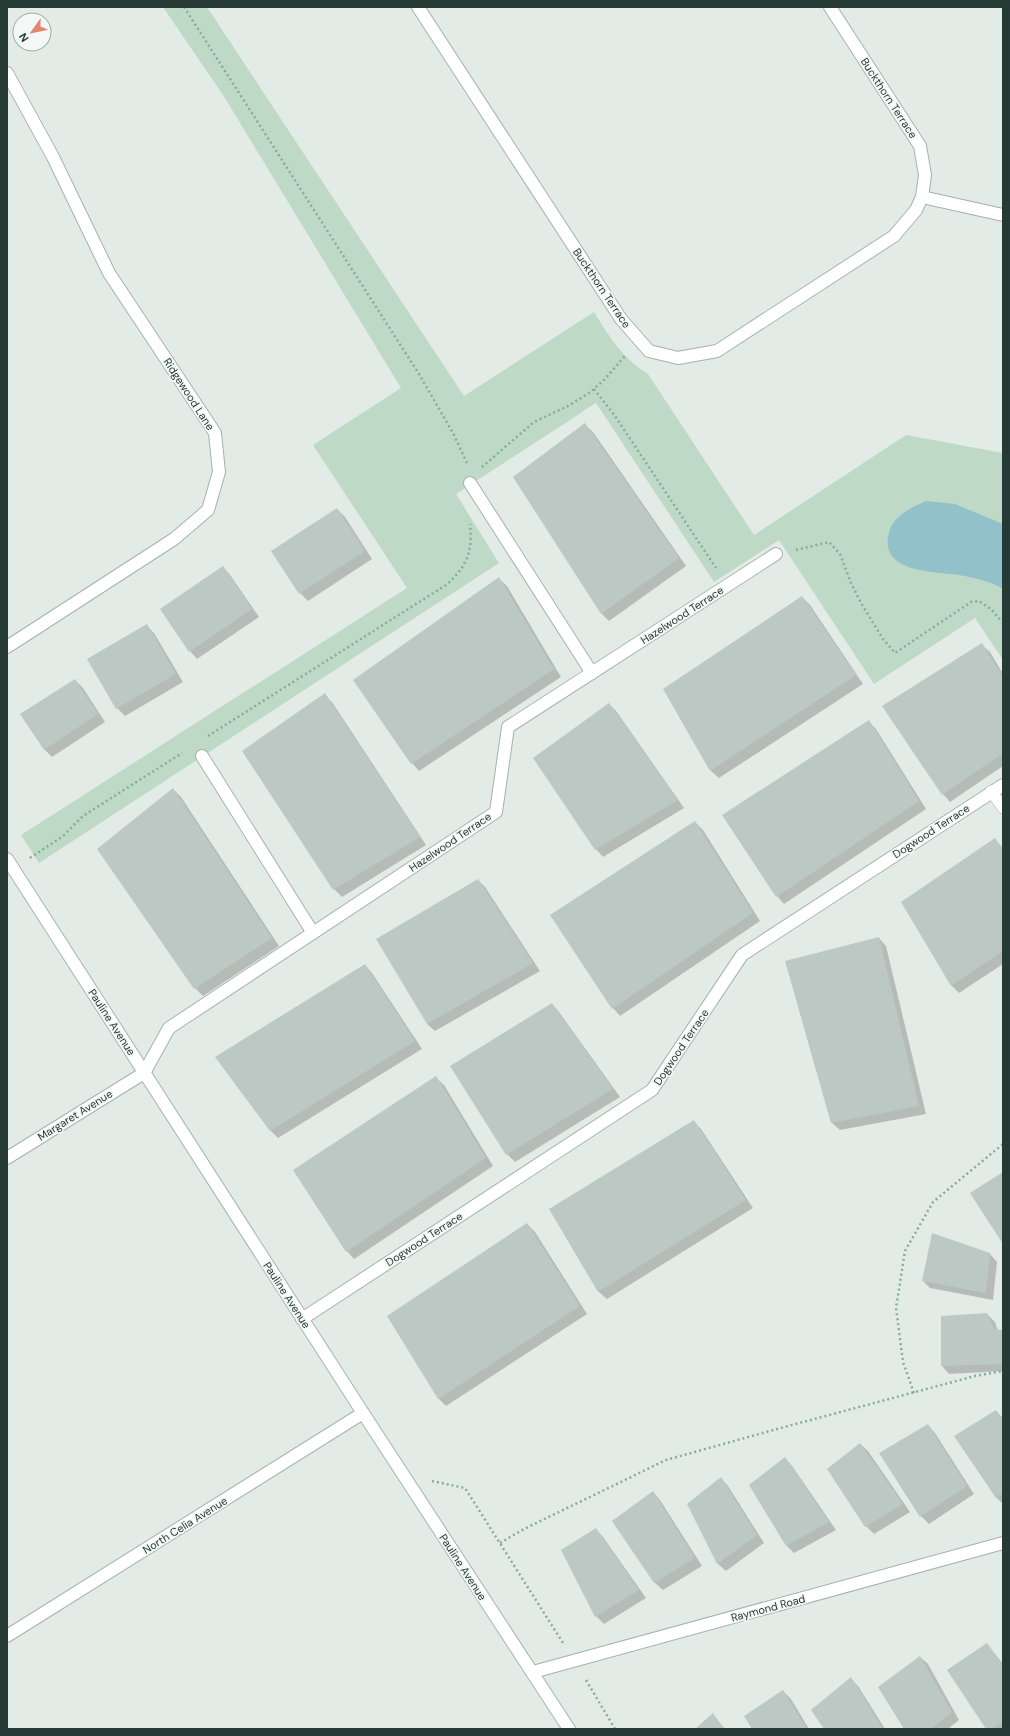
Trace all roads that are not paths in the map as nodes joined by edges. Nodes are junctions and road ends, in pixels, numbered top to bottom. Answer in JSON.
{"nodes":[{"id":1,"x":418,"y":7,"type":"edge"},
{"id":2,"x":830,"y":7,"type":"edge"},
{"id":3,"x":7,"y":73,"type":"edge"},
{"id":4,"x":922,"y":197,"type":"junction"},
{"id":5,"x":1003,"y":215,"type":"edge"},
{"id":6,"x":470,"y":480,"type":"road end"},
{"id":7,"x":776,"y":554,"type":"road end"},
{"id":8,"x":7,"y":647,"type":"edge"},
{"id":9,"x":592,"y":673,"type":"junction"},
{"id":10,"x":202,"y":756,"type":"dead end"},
{"id":11,"x":1003,"y":784,"type":"edge"},
{"id":12,"x":991,"y":791,"type":"junction"},
{"id":13,"x":1003,"y":808,"type":"edge"},
{"id":14,"x":10,"y":864,"type":"edge"},
{"id":15,"x":313,"y":933,"type":"junction"},
{"id":16,"x":144,"y":1073,"type":"junction"},
{"id":17,"x":7,"y":1158,"type":"edge"},
{"id":18,"x":302,"y":1318,"type":"junction"},
{"id":19,"x":363,"y":1413,"type":"junction"},
{"id":20,"x":1003,"y":1543,"type":"edge"},
{"id":21,"x":7,"y":1636,"type":"edge"},
{"id":22,"x":533,"y":1672,"type":"junction"},
{"id":23,"x":569,"y":1729,"type":"edge"}],
"edges":[{"from":1,"to":4,"type":"street","name":"Buckthorn Terrace"},
{"from":2,"to":4,"type":"street","name":"Buckthorn Terrace"},
{"from":3,"to":8,"type":"street","name":"Ridgewood Lane"},
{"from":4,"to":5,"type":"street"},
{"from":6,"to":9,"type":"street"},
{"from":7,"to":9,"type":"street","name":"Hazelwood Terrace"},
{"from":9,"to":15,"type":"street","name":"Hazelwood Terrace"},
{"from":10,"to":15,"type":"street"},
{"from":11,"to":12,"type":"street","name":"Dogwood Terrace"},
{"from":12,"to":13,"type":"lane"},
{"from":12,"to":18,"type":"street","name":"Dogwood Terrace"},
{"from":14,"to":16,"type":"street","name":"Pauline Avenue"},
{"from":15,"to":16,"type":"street","name":"Hazelwood Terrace"},
{"from":16,"to":17,"type":"street","name":"Margaret Avenue"},
{"from":16,"to":18,"type":"street","name":"Pauline Avenue"},
{"from":18,"to":19,"type":"street","name":"Pauline Avenue"},
{"from":19,"to":21,"type":"street","name":"North Celia Avenue"},
{"from":19,"to":22,"type":"street","name":"Pauline Avenue"},
{"from":20,"to":22,"type":"street","name":"Raymond Road"},
{"from":22,"to":23,"type":"street","name":"Pauline Avenue"}]}
